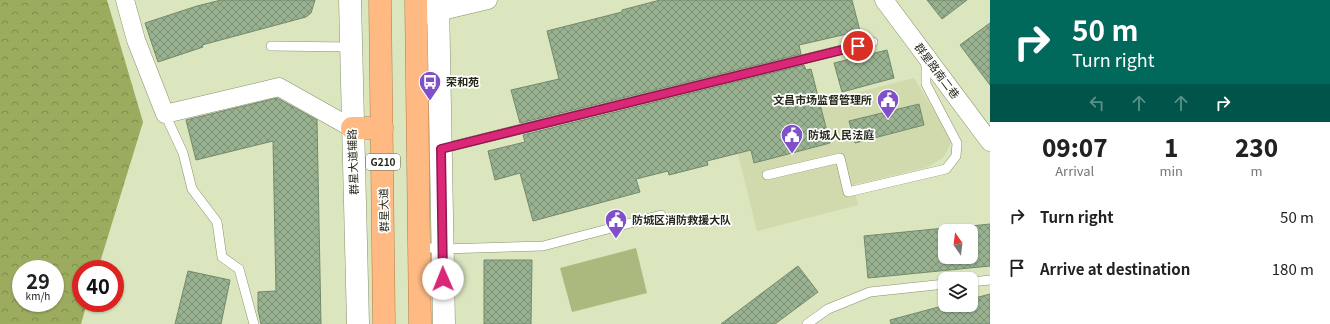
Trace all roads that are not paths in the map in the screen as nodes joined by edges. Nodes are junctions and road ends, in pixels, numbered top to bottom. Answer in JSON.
{"nodes":[{"id":1,"x":125,"y":0,"type":"edge"},
{"id":2,"x":350,"y":0,"type":"edge"},
{"id":3,"x":380,"y":0,"type":"edge"},
{"id":4,"x":488,"y":0,"type":"edge"},
{"id":5,"x":884,"y":0,"type":"edge"},
{"id":6,"x":439,"y":6,"type":"edge"},
{"id":7,"x":416,"y":9,"type":"edge"},
{"id":8,"x":873,"y":42,"type":"dead end"},
{"id":9,"x":272,"y":46,"type":"dead end"},
{"id":10,"x":351,"y":46,"type":"junction"},
{"id":11,"x":926,"y":56,"type":"junction"},
{"id":12,"x":165,"y":114,"type":"junction"},
{"id":13,"x":352,"y":128,"type":"junction"},
{"id":14,"x":382,"y":128,"type":"junction"},
{"id":15,"x":990,"y":142,"type":"edge"},
{"id":16,"x":430,"y":149,"type":"junction"},
{"id":17,"x":767,"y":175,"type":"dead end"},
{"id":18,"x":661,"y":215,"type":"dead end"},
{"id":19,"x":419,"y":247,"type":"junction"},
{"id":20,"x":385,"y":248,"type":"junction"},
{"id":21,"x":442,"y":249,"type":"junction"},
{"id":22,"x":990,"y":280,"type":"edge"},
{"id":23,"x":978,"y":281,"type":"edge"},
{"id":24,"x":938,"y":285,"type":"edge"},
{"id":25,"x":254,"y":324,"type":"edge"},
{"id":26,"x":358,"y":324,"type":"edge"},
{"id":27,"x":384,"y":324,"type":"edge"},
{"id":28,"x":420,"y":324,"type":"edge"},
{"id":29,"x":444,"y":324,"type":"edge"},
{"id":30,"x":807,"y":324,"type":"edge"}],
"edges":[{"from":1,"to":12,"type":"street"},
{"from":2,"to":10,"type":"street","name":"群星大道辅路"},
{"from":3,"to":14,"type":"highway","name":"群星大道","number":"G210"},
{"from":4,"to":6,"type":"street"},
{"from":5,"to":11,"type":"street","name":"群星路南二巷"},
{"from":6,"to":7,"type":"street"},
{"from":6,"to":16,"type":"street"},
{"from":7,"to":16,"type":"highway"},
{"from":8,"to":16,"type":"lane"},
{"from":9,"to":10,"type":"lane"},
{"from":10,"to":13,"type":"street","name":"群星大道辅路"},
{"from":11,"to":15,"type":"street","name":"群星路南二巷"},
{"from":11,"to":17,"type":"lane"},
{"from":12,"to":13,"type":"street"},
{"from":12,"to":25,"type":"lane"},
{"from":13,"to":14,"type":"highway"},
{"from":13,"to":26,"type":"street","name":"群星大道辅路"},
{"from":14,"to":20,"type":"highway","name":"群星大道","number":"G210"},
{"from":16,"to":19,"type":"highway"},
{"from":16,"to":21,"type":"street"},
{"from":18,"to":21,"type":"lane"},
{"from":19,"to":20,"type":"highway"},
{"from":19,"to":21,"type":"lane"},
{"from":19,"to":28,"type":"highway"},
{"from":20,"to":27,"type":"highway","name":"群星大道","number":"G210"},
{"from":21,"to":29,"type":"street"},
{"from":22,"to":23,"type":"lane"},
{"from":24,"to":30,"type":"lane"}]}
